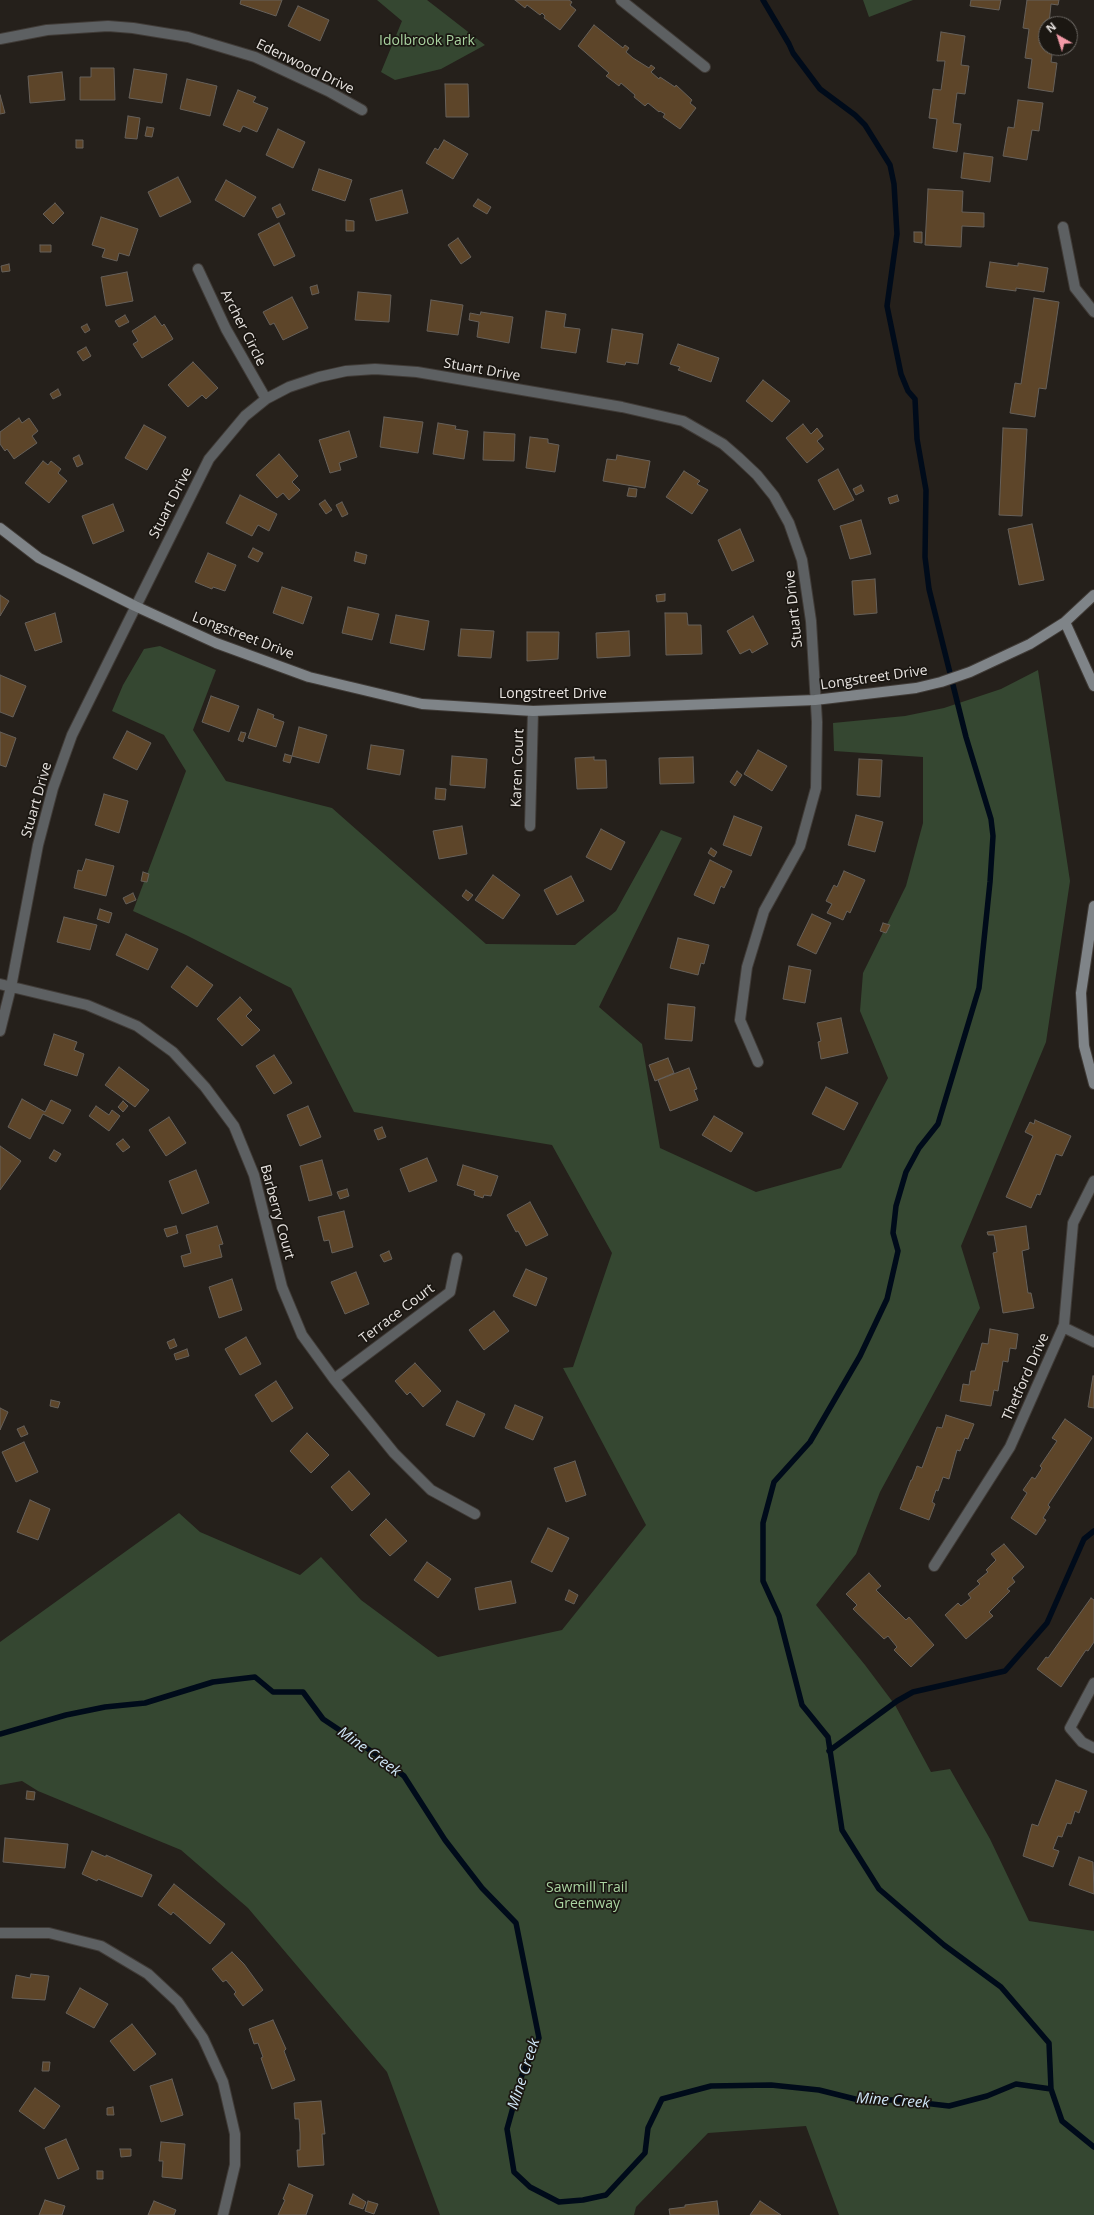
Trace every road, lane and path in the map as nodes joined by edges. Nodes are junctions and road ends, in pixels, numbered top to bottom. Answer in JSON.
{"nodes":[{"id":1,"x":621,"y":0,"type":"edge"},
{"id":2,"x":0,"y":39,"type":"edge"},
{"id":3,"x":705,"y":67,"type":"dead end"},
{"id":4,"x":362,"y":110,"type":"dead end"},
{"id":5,"x":1063,"y":227,"type":"dead end"},
{"id":6,"x":198,"y":269,"type":"dead end"},
{"id":7,"x":1094,"y":312,"type":"edge"},
{"id":8,"x":266,"y":399,"type":"junction"},
{"id":9,"x":0,"y":528,"type":"edge"},
{"id":10,"x":1094,"y":595,"type":"edge"},
{"id":11,"x":136,"y":606,"type":"junction"},
{"id":12,"x":1065,"y":622,"type":"junction"},
{"id":13,"x":1094,"y":686,"type":"edge"},
{"id":14,"x":815,"y":700,"type":"junction"},
{"id":15,"x":534,"y":711,"type":"junction"},
{"id":16,"x":530,"y":826,"type":"dead end"},
{"id":17,"x":1094,"y":906,"type":"edge"},
{"id":18,"x":0,"y":984,"type":"edge"},
{"id":19,"x":11,"y":987,"type":"junction"},
{"id":20,"x":0,"y":1031,"type":"edge"},
{"id":21,"x":758,"y":1062,"type":"dead end"},
{"id":22,"x":1094,"y":1084,"type":"edge"},
{"id":23,"x":1094,"y":1181,"type":"edge"},
{"id":24,"x":457,"y":1258,"type":"dead end"},
{"id":25,"x":1063,"y":1327,"type":"junction"},
{"id":26,"x":1094,"y":1342,"type":"edge"},
{"id":27,"x":334,"y":1379,"type":"junction"},
{"id":28,"x":475,"y":1514,"type":"dead end"},
{"id":29,"x":934,"y":1566,"type":"dead end"},
{"id":30,"x":1094,"y":1683,"type":"edge"},
{"id":31,"x":1094,"y":1748,"type":"edge"},
{"id":32,"x":0,"y":1933,"type":"edge"},
{"id":33,"x":223,"y":2215,"type":"edge"}],
"edges":[{"from":1,"to":3,"type":"street"},
{"from":2,"to":4,"type":"street","name":"Edenwood Drive"},
{"from":5,"to":7,"type":"street"},
{"from":6,"to":8,"type":"street","name":"Archer Circle"},
{"from":8,"to":11,"type":"street","name":"Stuart Drive"},
{"from":8,"to":14,"type":"street","name":"Stuart Drive"},
{"from":9,"to":11,"type":"street","name":"Longstreet Drive"},
{"from":10,"to":12,"type":"street","name":"Longstreet Drive"},
{"from":11,"to":15,"type":"street","name":"Longstreet Drive"},
{"from":11,"to":19,"type":"street","name":"Stuart Drive"},
{"from":12,"to":13,"type":"street"},
{"from":12,"to":14,"type":"street","name":"Longstreet Drive"},
{"from":14,"to":15,"type":"street","name":"Longstreet Drive"},
{"from":14,"to":21,"type":"street","name":"Stuart Drive"},
{"from":15,"to":16,"type":"street","name":"Karen Court"},
{"from":17,"to":22,"type":"street"},
{"from":18,"to":19,"type":"street","name":"Barberry Court"},
{"from":19,"to":20,"type":"street","name":"Stuart Drive"},
{"from":19,"to":27,"type":"street","name":"Barberry Court"},
{"from":23,"to":25,"type":"street","name":"Thetford Drive"},
{"from":24,"to":27,"type":"street","name":"Terrace Court"},
{"from":25,"to":26,"type":"street"},
{"from":25,"to":29,"type":"street","name":"Thetford Drive"},
{"from":27,"to":28,"type":"street","name":"Barberry Court"},
{"from":30,"to":31,"type":"street"},
{"from":32,"to":33,"type":"street"}]}
